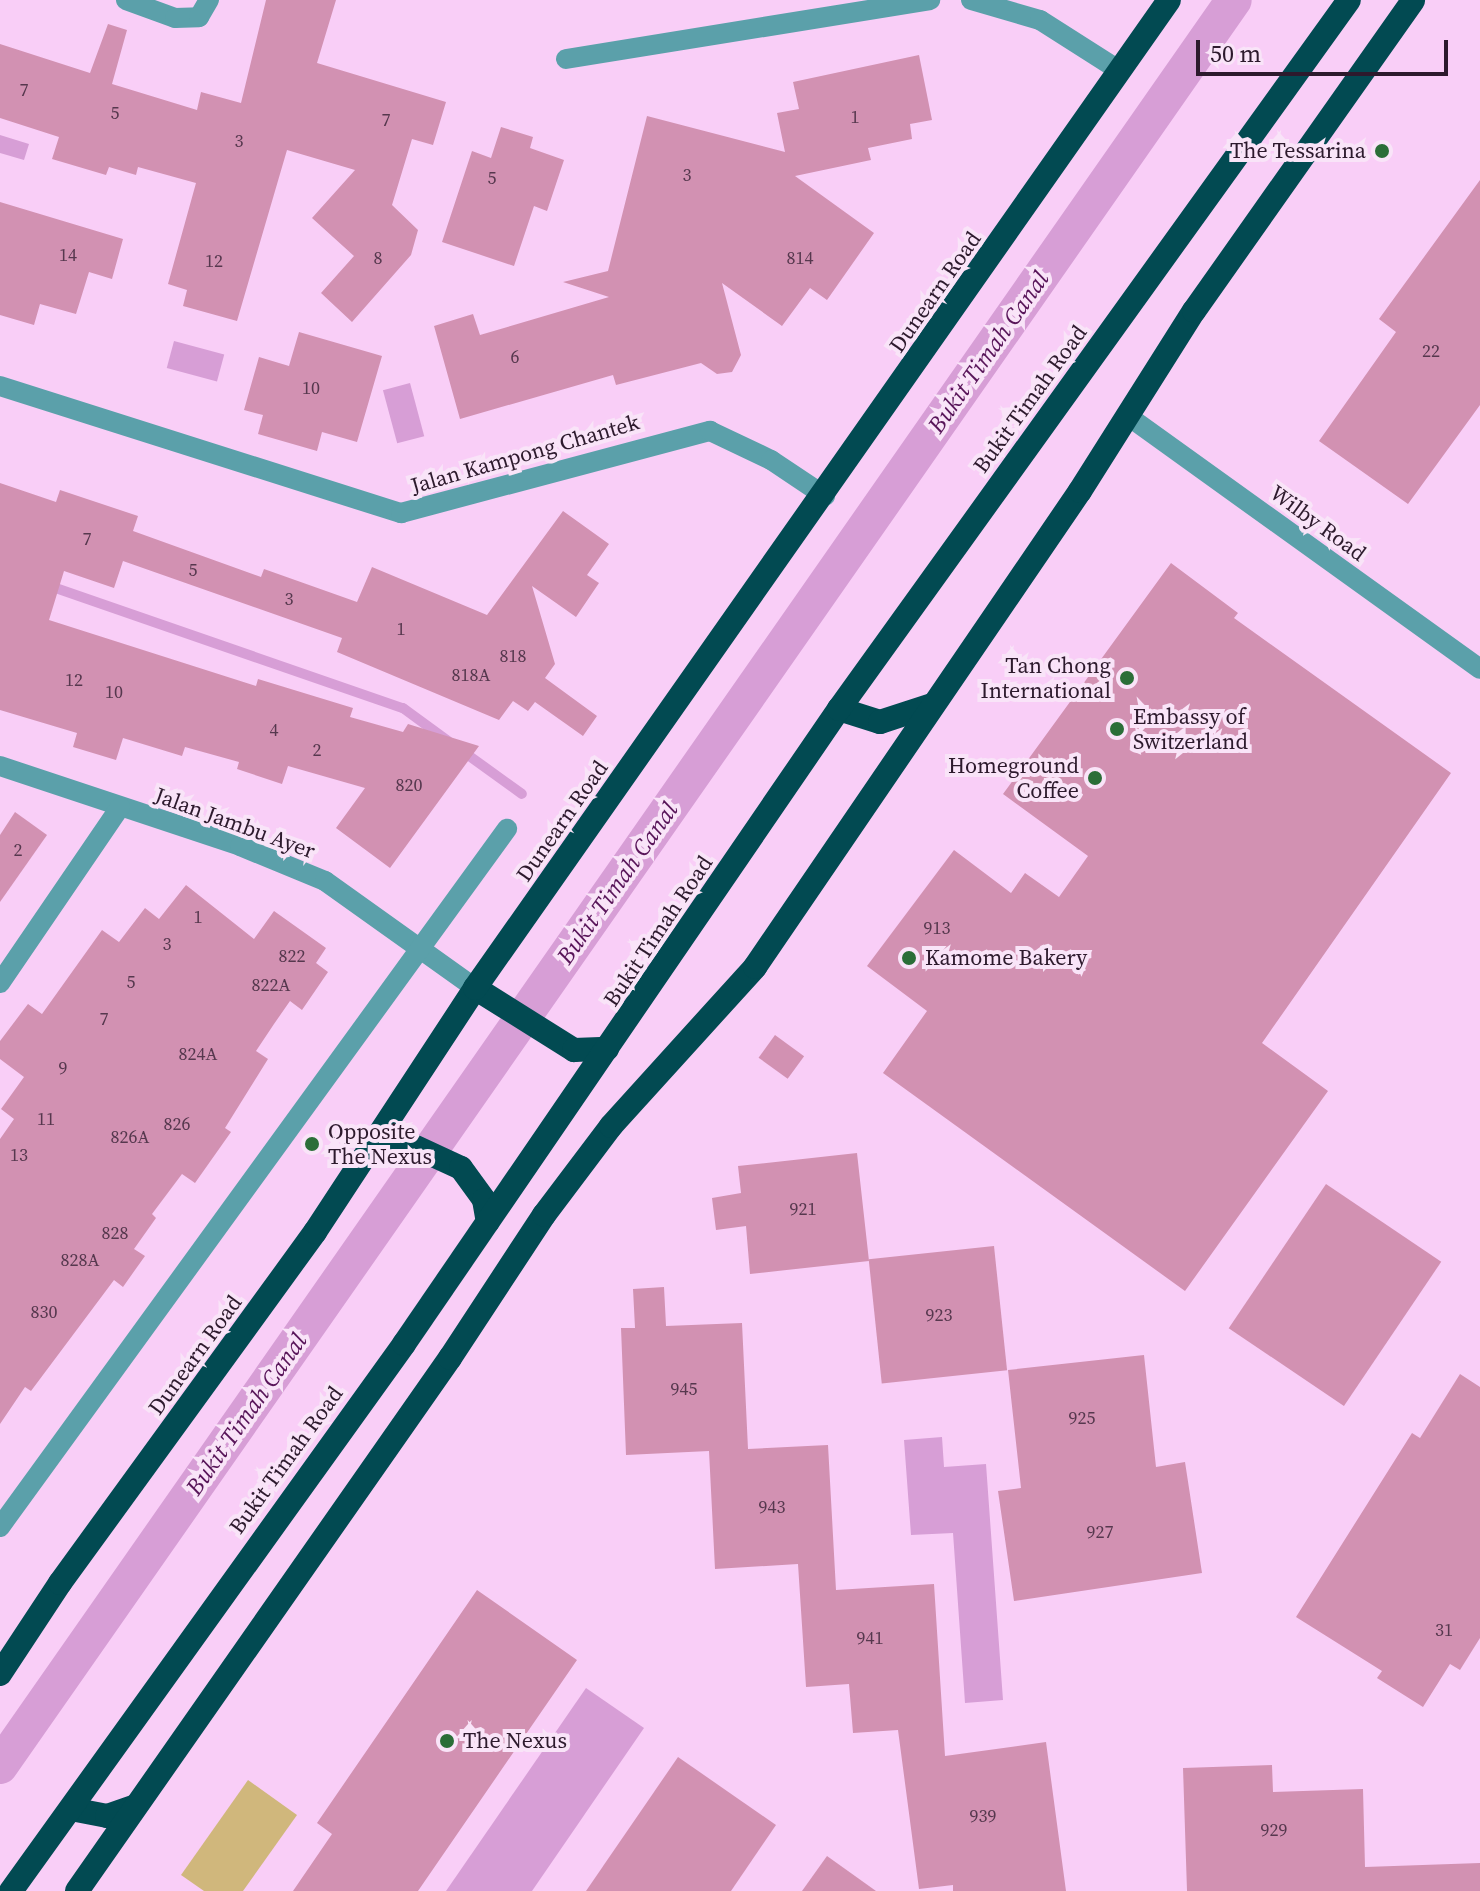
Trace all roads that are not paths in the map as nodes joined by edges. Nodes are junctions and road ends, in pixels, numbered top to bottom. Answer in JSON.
{"nodes":[{"id":1,"x":126,"y":0,"type":"edge"},
{"id":2,"x":209,"y":0,"type":"edge"},
{"id":3,"x":930,"y":0,"type":"edge"},
{"id":4,"x":971,"y":0,"type":"edge"},
{"id":5,"x":1169,"y":0,"type":"edge"},
{"id":6,"x":1349,"y":0,"type":"edge"},
{"id":7,"x":1413,"y":0,"type":"edge"},
{"id":8,"x":566,"y":59,"type":"dead end"},
{"id":9,"x":1120,"y":71,"type":"junction"},
{"id":10,"x":0,"y":386,"type":"edge"},
{"id":11,"x":1128,"y":416,"type":"junction"},
{"id":12,"x":825,"y":496,"type":"junction"},
{"id":13,"x":1480,"y":669,"type":"edge"},
{"id":14,"x":932,"y":705,"type":"junction"},
{"id":15,"x":839,"y":709,"type":"junction"},
{"id":16,"x":0,"y":766,"type":"edge"},
{"id":17,"x":120,"y":807,"type":"junction"},
{"id":18,"x":507,"y":829,"type":"dead end"},
{"id":19,"x":423,"y":946,"type":"junction"},
{"id":20,"x":0,"y":983,"type":"edge"},
{"id":21,"x":475,"y":988,"type":"junction"},
{"id":22,"x":607,"y":1049,"type":"junction"},
{"id":23,"x":368,"y":1151,"type":"junction"},
{"id":24,"x":488,"y":1222,"type":"junction"},
{"id":25,"x":0,"y":1527,"type":"edge"},
{"id":26,"x":0,"y":1674,"type":"edge"},
{"id":27,"x":133,"y":1807,"type":"junction"},
{"id":28,"x":71,"y":1809,"type":"junction"},
{"id":29,"x":11,"y":1891,"type":"edge"},
{"id":30,"x":77,"y":1891,"type":"edge"}],
"edges":[{"from":1,"to":2,"type":"street"},
{"from":3,"to":8,"type":"street"},
{"from":4,"to":9,"type":"street"},
{"from":5,"to":9,"type":"highway","name":"Dunearn Road"},
{"from":6,"to":15,"type":"highway","name":"Bukit Timah Road"},
{"from":7,"to":11,"type":"highway"},
{"from":9,"to":12,"type":"highway","name":"Dunearn Road"},
{"from":10,"to":12,"type":"street","name":"Jalan Kampong Chantek"},
{"from":11,"to":13,"type":"street","name":"Wilby Road"},
{"from":11,"to":14,"type":"highway"},
{"from":12,"to":21,"type":"highway","name":"Dunearn Road"},
{"from":14,"to":15,"type":"highway"},
{"from":14,"to":27,"type":"highway"},
{"from":15,"to":22,"type":"highway","name":"Bukit Timah Road"},
{"from":16,"to":17,"type":"street","name":"Jalan Jambu Ayer"},
{"from":17,"to":19,"type":"street","name":"Jalan Jambu Ayer"},
{"from":17,"to":20,"type":"street"},
{"from":18,"to":19,"type":"street","name":"Dunearn Road"},
{"from":19,"to":21,"type":"street","name":"Jalan Jambu Ayer"},
{"from":19,"to":25,"type":"street","name":"Dunearn Road"},
{"from":21,"to":22,"type":"highway"},
{"from":21,"to":23,"type":"highway","name":"Dunearn Road"},
{"from":22,"to":24,"type":"highway","name":"Bukit Timah Road"},
{"from":23,"to":24,"type":"highway"},
{"from":23,"to":26,"type":"highway","name":"Dunearn Road"},
{"from":24,"to":28,"type":"highway","name":"Bukit Timah Road"},
{"from":27,"to":28,"type":"highway"},
{"from":27,"to":30,"type":"highway"},
{"from":28,"to":29,"type":"highway","name":"Bukit Timah Road"}]}
